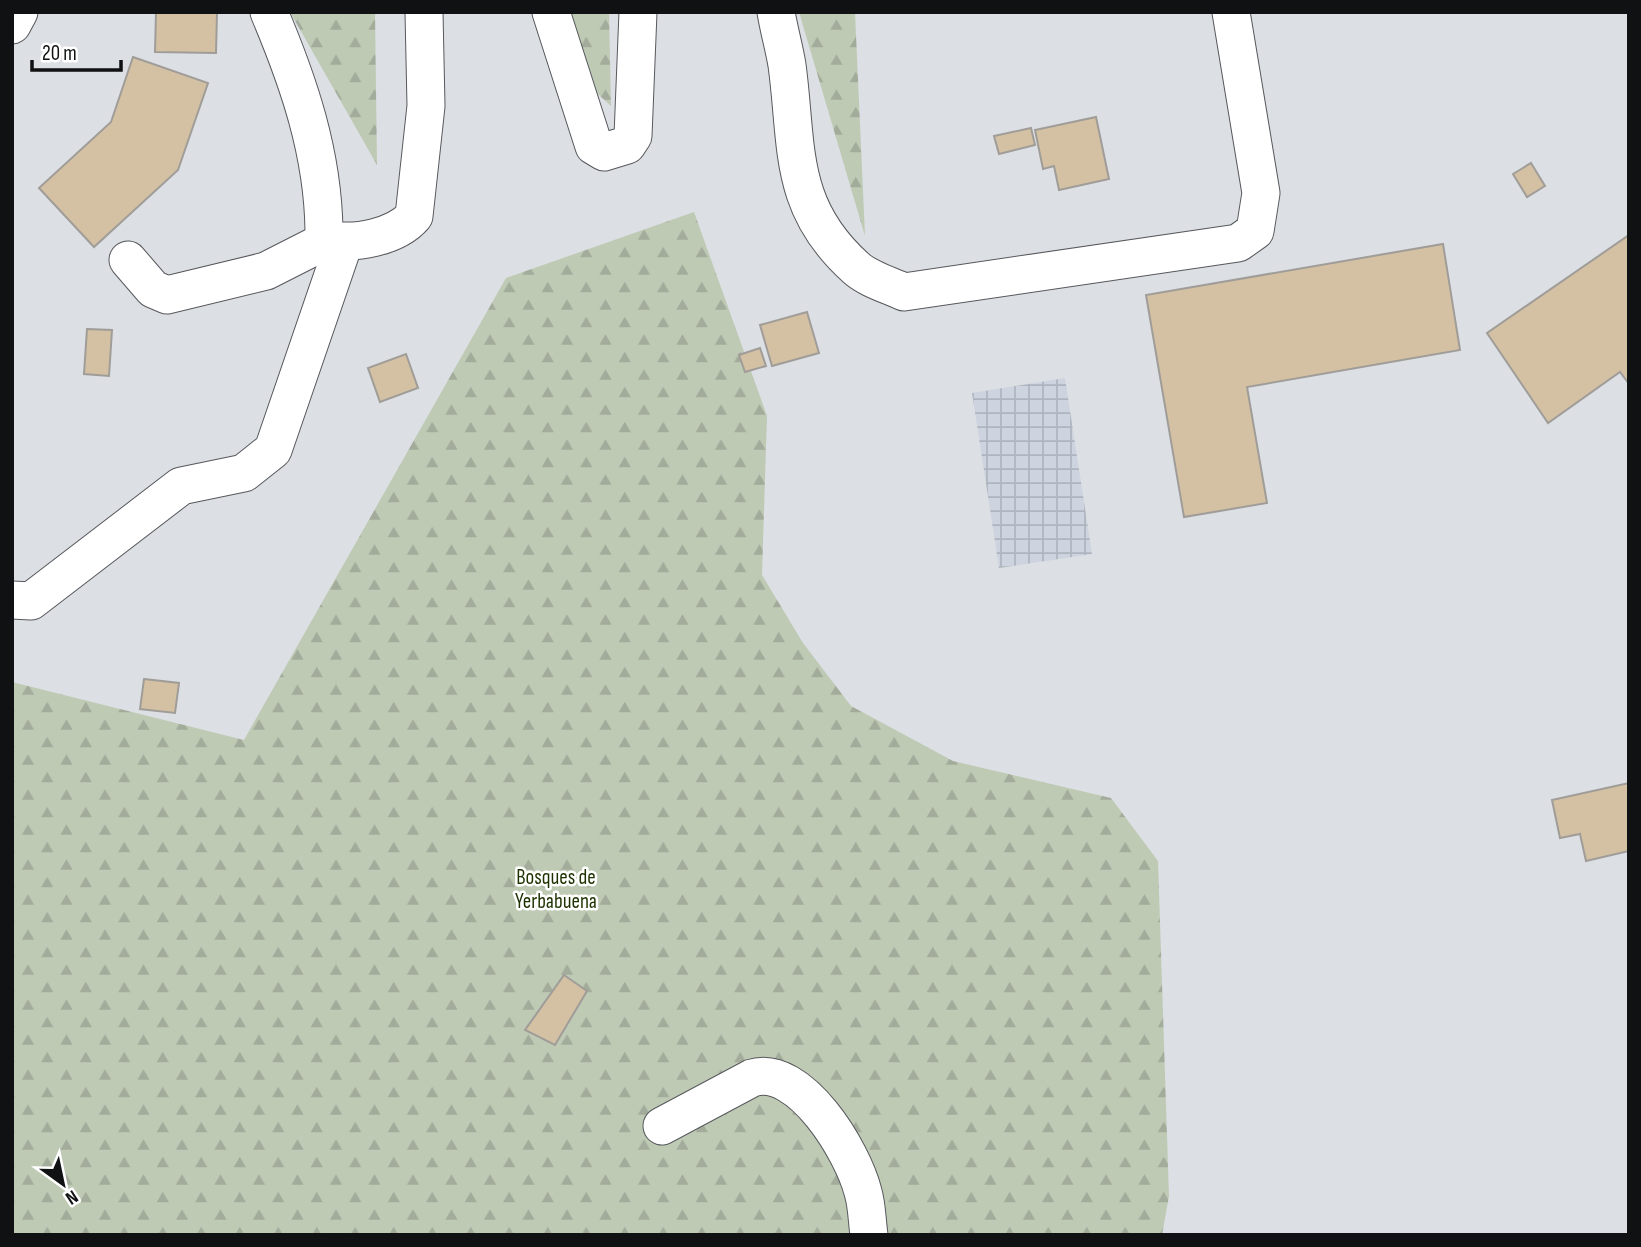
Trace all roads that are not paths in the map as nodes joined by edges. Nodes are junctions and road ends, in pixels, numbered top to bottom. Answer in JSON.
{"nodes":[{"id":1,"x":19,"y":12,"type":"edge"},
{"id":2,"x":269,"y":12,"type":"edge"},
{"id":3,"x":424,"y":12,"type":"edge"},
{"id":4,"x":551,"y":12,"type":"edge"},
{"id":5,"x":638,"y":12,"type":"edge"},
{"id":6,"x":776,"y":12,"type":"edge"},
{"id":7,"x":1231,"y":12,"type":"edge"},
{"id":8,"x":12,"y":25,"type":"edge"},
{"id":9,"x":337,"y":241,"type":"junction"},
{"id":10,"x":128,"y":260,"type":"dead end"},
{"id":11,"x":12,"y":600,"type":"edge"},
{"id":12,"x":662,"y":1126,"type":"dead end"},
{"id":13,"x":869,"y":1235,"type":"edge"}],
"edges":[{"from":1,"to":8,"type":"street"},
{"from":2,"to":9,"type":"street"},
{"from":3,"to":9,"type":"street"},
{"from":4,"to":5,"type":"street"},
{"from":6,"to":7,"type":"street"},
{"from":9,"to":10,"type":"street"},
{"from":9,"to":11,"type":"street"},
{"from":12,"to":13,"type":"street"}]}
